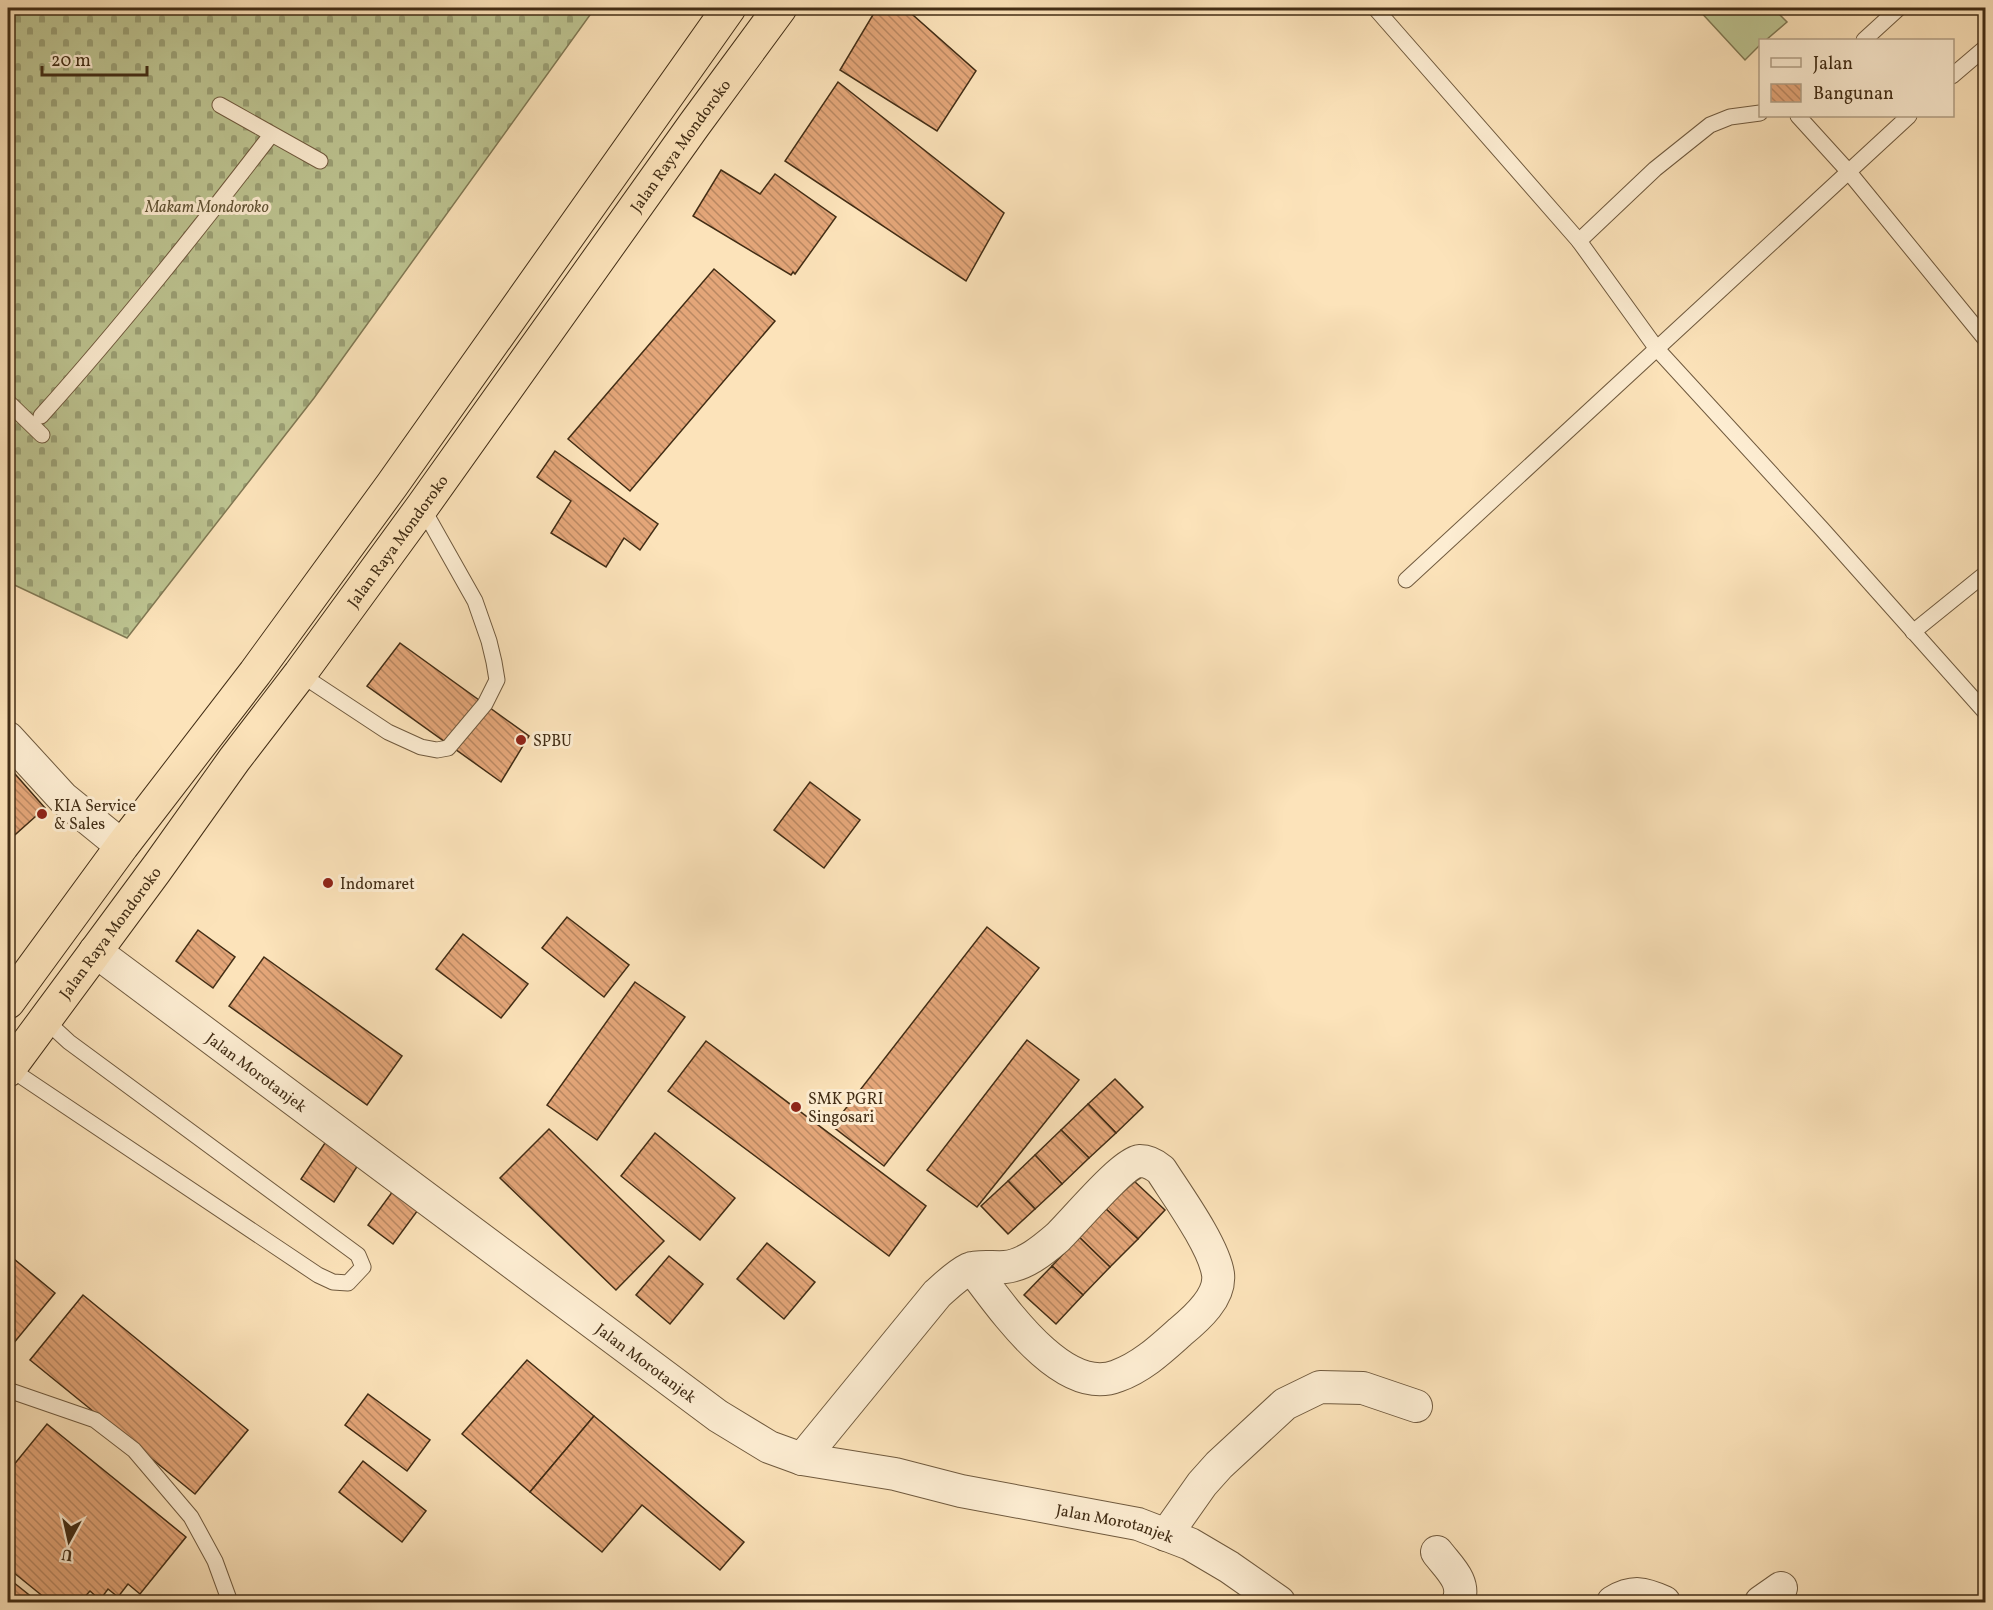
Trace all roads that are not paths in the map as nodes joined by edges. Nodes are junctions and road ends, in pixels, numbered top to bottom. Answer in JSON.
{"nodes":[{"id":1,"x":729,"y":8,"type":"edge"},
{"id":2,"x":780,"y":8,"type":"edge"},
{"id":3,"x":1375,"y":8,"type":"edge"},
{"id":4,"x":1899,"y":8,"type":"edge"},
{"id":5,"x":1865,"y":39,"type":"edge"},
{"id":6,"x":1986,"y":46,"type":"edge"},
{"id":7,"x":1954,"y":75,"type":"edge"},
{"id":8,"x":220,"y":105,"type":"dead end"},
{"id":9,"x":1759,"y":113,"type":"edge"},
{"id":10,"x":1799,"y":117,"type":"edge"},
{"id":11,"x":1908,"y":117,"type":"edge"},
{"id":12,"x":272,"y":135,"type":"junction"},
{"id":13,"x":320,"y":161,"type":"dead end"},
{"id":14,"x":1848,"y":171,"type":"junction"},
{"id":15,"x":1579,"y":241,"type":"junction"},
{"id":16,"x":1986,"y":340,"type":"edge"},
{"id":17,"x":1657,"y":349,"type":"junction"},
{"id":18,"x":8,"y":402,"type":"edge"},
{"id":19,"x":41,"y":416,"type":"dead end"},
{"id":20,"x":42,"y":435,"type":"dead end"},
{"id":21,"x":392,"y":485,"type":"junction"},
{"id":22,"x":422,"y":507,"type":"junction"},
{"id":23,"x":1986,"y":573,"type":"edge"},
{"id":24,"x":1406,"y":580,"type":"dead end"},
{"id":25,"x":1913,"y":632,"type":"junction"},
{"id":26,"x":300,"y":674,"type":"junction"},
{"id":27,"x":1986,"y":713,"type":"edge"},
{"id":28,"x":8,"y":738,"type":"edge"},
{"id":29,"x":122,"y":846,"type":"junction"},
{"id":30,"x":155,"y":871,"type":"junction"},
{"id":31,"x":95,"y":951,"type":"junction"},
{"id":32,"x":8,"y":1002,"type":"edge"},
{"id":33,"x":44,"y":1019,"type":"junction"},
{"id":34,"x":8,"y":1069,"type":"edge"},
{"id":35,"x":972,"y":1268,"type":"junction"},
{"id":36,"x":8,"y":1390,"type":"edge"},
{"id":37,"x":1416,"y":1406,"type":"dead end"},
{"id":38,"x":802,"y":1460,"type":"junction"},
{"id":39,"x":1166,"y":1535,"type":"junction"},
{"id":40,"x":1437,"y":1552,"type":"dead end"},
{"id":41,"x":230,"y":1602,"type":"edge"},
{"id":42,"x":1279,"y":1602,"type":"edge"},
{"id":43,"x":1458,"y":1602,"type":"edge"},
{"id":44,"x":1613,"y":1602,"type":"edge"},
{"id":45,"x":1664,"y":1602,"type":"edge"}],
"edges":[{"from":1,"to":21,"type":"highway"},
{"from":2,"to":22,"type":"highway","name":"Jalan Raya Mondoroko"},
{"from":3,"to":15,"type":"lane"},
{"from":4,"to":5,"type":"lane"},
{"from":6,"to":7,"type":"lane"},
{"from":8,"to":12,"type":"lane"},
{"from":9,"to":15,"type":"lane"},
{"from":10,"to":14,"type":"lane"},
{"from":11,"to":14,"type":"lane"},
{"from":12,"to":13,"type":"lane"},
{"from":12,"to":19,"type":"lane"},
{"from":14,"to":16,"type":"lane"},
{"from":14,"to":17,"type":"lane"},
{"from":15,"to":17,"type":"lane"},
{"from":17,"to":24,"type":"lane"},
{"from":17,"to":25,"type":"lane"},
{"from":18,"to":20,"type":"lane"},
{"from":21,"to":22,"type":"highway"},
{"from":21,"to":29,"type":"highway"},
{"from":22,"to":26,"type":"highway","name":"Jalan Raya Mondoroko"},
{"from":22,"to":26,"type":"lane"},
{"from":23,"to":25,"type":"lane"},
{"from":25,"to":27,"type":"lane"},
{"from":26,"to":30,"type":"highway","name":"Jalan Raya Mondoroko"},
{"from":28,"to":29,"type":"street"},
{"from":29,"to":30,"type":"highway"},
{"from":29,"to":32,"type":"highway"},
{"from":30,"to":31,"type":"highway","name":"Jalan Raya Mondoroko"},
{"from":31,"to":33,"type":"highway","name":"Jalan Raya Mondoroko"},
{"from":31,"to":38,"type":"street","name":"Jalan Morotanjek"},
{"from":33,"to":34,"type":"highway","name":"Jalan Raya Mondoroko"},
{"from":33,"to":34,"type":"lane"},
{"from":35,"to":35,"type":"street"},
{"from":35,"to":38,"type":"street"},
{"from":36,"to":41,"type":"lane"},
{"from":37,"to":39,"type":"street"},
{"from":38,"to":39,"type":"street","name":"Jalan Morotanjek"},
{"from":39,"to":42,"type":"street","name":"Jalan Morotanjek"},
{"from":40,"to":43,"type":"street"},
{"from":44,"to":45,"type":"street"}]}
